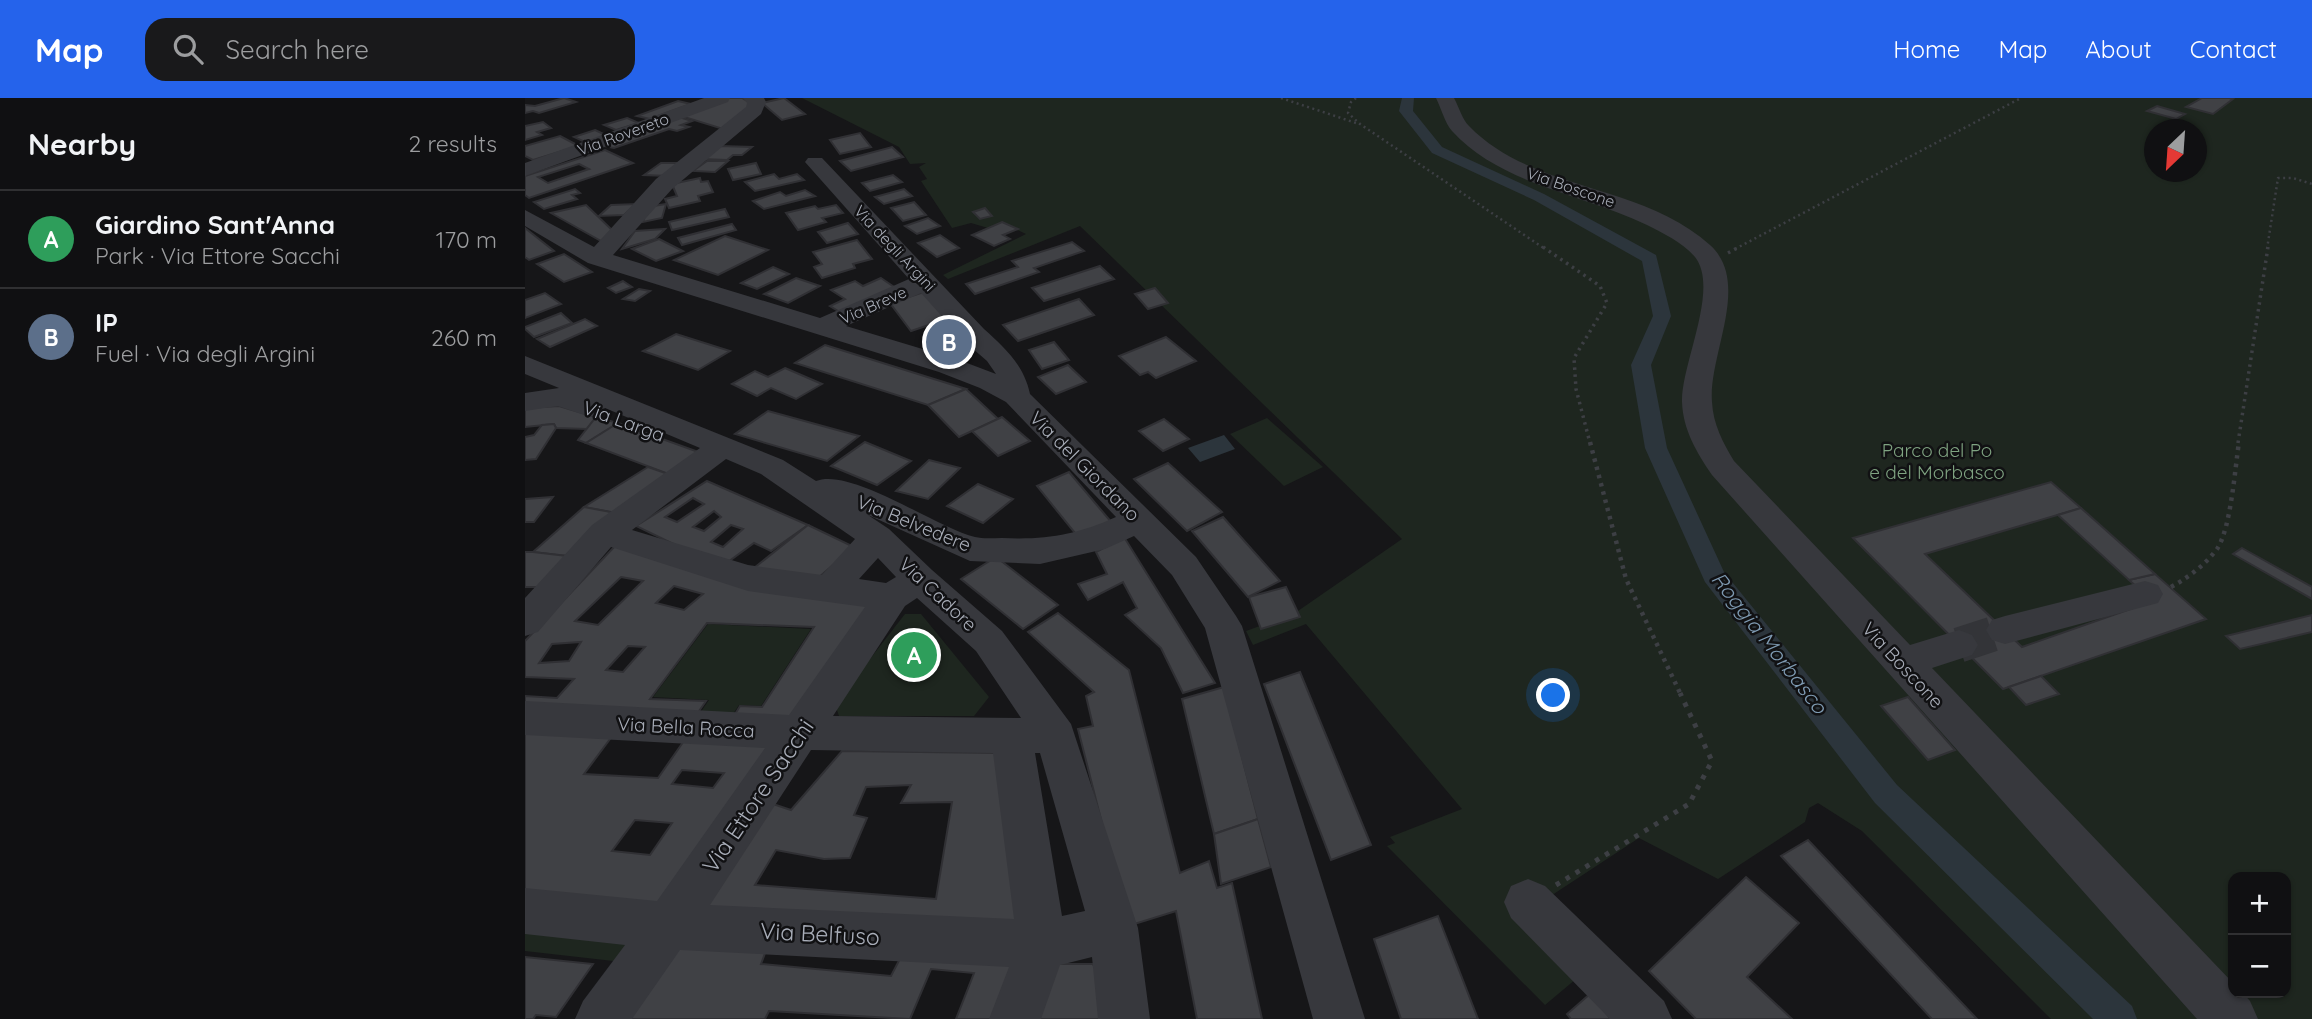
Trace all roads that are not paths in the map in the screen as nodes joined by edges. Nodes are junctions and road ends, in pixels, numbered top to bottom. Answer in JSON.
{"nodes":[{"id":1,"x":721,"y":98,"type":"edge"},
{"id":2,"x":752,"y":98,"type":"edge"},
{"id":3,"x":1445,"y":98,"type":"edge"},
{"id":4,"x":815,"y":162,"type":"dead end"},
{"id":5,"x":525,"y":170,"type":"edge"},
{"id":6,"x":525,"y":217,"type":"edge"},
{"id":7,"x":597,"y":258,"type":"junction"},
{"id":8,"x":927,"y":281,"type":"junction"},
{"id":9,"x":819,"y":328,"type":"junction"},
{"id":10,"x":974,"y":335,"type":"junction"},
{"id":11,"x":525,"y":364,"type":"edge"},
{"id":12,"x":950,"y":366,"type":"junction"},
{"id":13,"x":1016,"y":396,"type":"junction"},
{"id":14,"x":525,"y":402,"type":"edge"},
{"id":15,"x":724,"y":446,"type":"junction"},
{"id":16,"x":772,"y":467,"type":"junction"},
{"id":17,"x":1139,"y":520,"type":"junction"},
{"id":18,"x":604,"y":533,"type":"junction"},
{"id":19,"x":877,"y":537,"type":"junction"},
{"id":20,"x":905,"y":588,"type":"junction"},
{"id":21,"x":829,"y":590,"type":"junction"},
{"id":22,"x":2157,"y":591,"type":"road end"},
{"id":23,"x":530,"y":609,"type":"edge"},
{"id":24,"x":2005,"y":630,"type":"tunnel mouth"},
{"id":25,"x":1959,"y":645,"type":"tunnel mouth"},
{"id":26,"x":1901,"y":663,"type":"junction"},
{"id":27,"x":1024,"y":690,"type":"junction"},
{"id":28,"x":525,"y":718,"type":"edge"},
{"id":29,"x":801,"y":733,"type":"junction"},
{"id":30,"x":958,"y":736,"type":"junction"},
{"id":31,"x":1056,"y":736,"type":"junction"},
{"id":32,"x":1012,"y":737,"type":"junction"},
{"id":33,"x":1528,"y":902,"type":"road end"},
{"id":34,"x":525,"y":911,"type":"edge"},
{"id":35,"x":668,"y":926,"type":"junction"},
{"id":36,"x":1114,"y":928,"type":"junction"},
{"id":37,"x":1042,"y":945,"type":"junction"},
{"id":38,"x":601,"y":1019,"type":"edge"},
{"id":39,"x":1014,"y":1019,"type":"edge"},
{"id":40,"x":1125,"y":1019,"type":"edge"},
{"id":41,"x":1339,"y":1019,"type":"edge"},
{"id":42,"x":1646,"y":1019,"type":"edge"},
{"id":43,"x":2232,"y":1019,"type":"edge"}],
"edges":[{"from":1,"to":5,"type":"street","name":"Via Rovereto"},
{"from":2,"to":7,"type":"street"},
{"from":3,"to":26,"type":"street","name":"Via Boscone"},
{"from":4,"to":8,"type":"street","name":"Via degli Argini"},
{"from":6,"to":7,"type":"street","name":"Via del Giordano"},
{"from":7,"to":9,"type":"street","name":"Via del Giordano"},
{"from":8,"to":9,"type":"street","name":"Via Breve"},
{"from":8,"to":10,"type":"street","name":"Via degli Argini"},
{"from":9,"to":12,"type":"street","name":"Via del Giordano"},
{"from":10,"to":12,"type":"street"},
{"from":10,"to":13,"type":"street","name":"Via degli Argini"},
{"from":11,"to":15,"type":"street","name":"Via Cadore"},
{"from":12,"to":13,"type":"street","name":"Via del Giordano"},
{"from":13,"to":17,"type":"street","name":"Via del Giordano"},
{"from":14,"to":15,"type":"street","name":"Via Larga"},
{"from":15,"to":16,"type":"street","name":"Via Cadore"},
{"from":15,"to":18,"type":"street"},
{"from":16,"to":17,"type":"street","name":"Via Belvedere"},
{"from":16,"to":19,"type":"street","name":"Via Cadore"},
{"from":17,"to":41,"type":"street","name":"Via del Giordano"},
{"from":18,"to":21,"type":"street"},
{"from":18,"to":23,"type":"street"},
{"from":19,"to":20,"type":"street","name":"Via Cadore"},
{"from":19,"to":21,"type":"street"},
{"from":20,"to":21,"type":"street"},
{"from":20,"to":27,"type":"street","name":"Via Cadore"},
{"from":20,"to":29,"type":"street","name":"Via Ettore Sacchi"},
{"from":22,"to":24,"type":"street"},
{"from":25,"to":26,"type":"street"},
{"from":26,"to":43,"type":"street","name":"Via Boscone"},
{"from":27,"to":30,"type":"street"},
{"from":27,"to":31,"type":"street","name":"Via Cadore"},
{"from":28,"to":29,"type":"street","name":"Via Bella Rocca"},
{"from":29,"to":30,"type":"street","name":"Via Bella Rocca"},
{"from":29,"to":35,"type":"street","name":"Via Ettore Sacchi"},
{"from":30,"to":32,"type":"street","name":"Via Bella Rocca"},
{"from":31,"to":32,"type":"street","name":"Via Bella Rocca"},
{"from":31,"to":36,"type":"street","name":"Via Cadore"},
{"from":32,"to":37,"type":"street"},
{"from":33,"to":42,"type":"street"},
{"from":34,"to":35,"type":"street","name":"Via Belfuso"},
{"from":35,"to":37,"type":"street","name":"Via Belfuso"},
{"from":35,"to":38,"type":"street","name":"Via Ettore Sacchi"},
{"from":36,"to":37,"type":"street","name":"Via Belfuso"},
{"from":36,"to":40,"type":"street","name":"Via Cadore"},
{"from":37,"to":39,"type":"street"}]}
